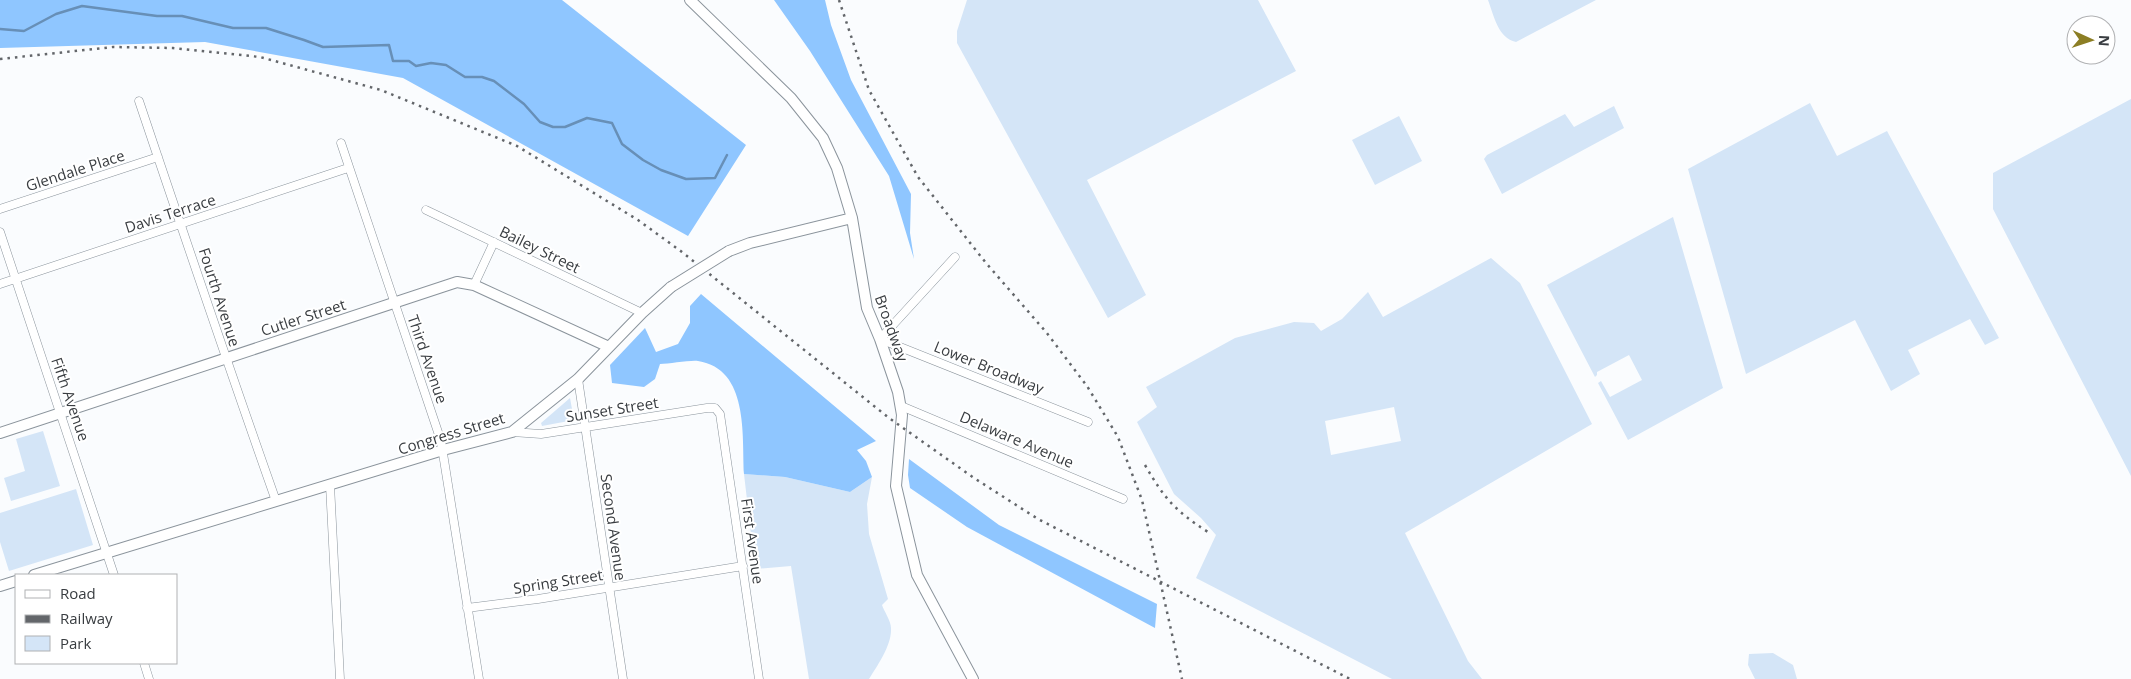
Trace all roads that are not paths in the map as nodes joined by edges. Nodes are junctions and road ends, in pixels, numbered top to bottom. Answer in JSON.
{"nodes":[{"id":1,"x":690,"y":0,"type":"edge"},
{"id":2,"x":139,"y":101,"type":"dead end"},
{"id":3,"x":341,"y":143,"type":"dead end"},
{"id":4,"x":158,"y":157,"type":"junction"},
{"id":5,"x":348,"y":168,"type":"junction"},
{"id":6,"x":0,"y":209,"type":"edge"},
{"id":7,"x":426,"y":210,"type":"dead end"},
{"id":8,"x":852,"y":218,"type":"junction"},
{"id":9,"x":182,"y":223,"type":"junction"},
{"id":10,"x":0,"y":232,"type":"edge"},
{"id":11,"x":494,"y":242,"type":"junction"},
{"id":12,"x":955,"y":257,"type":"dead end"},
{"id":13,"x":16,"y":279,"type":"junction"},
{"id":14,"x":0,"y":284,"type":"edge"},
{"id":15,"x":474,"y":285,"type":"junction"},
{"id":16,"x":394,"y":303,"type":"junction"},
{"id":17,"x":642,"y":313,"type":"junction"},
{"id":18,"x":880,"y":339,"type":"junction"},
{"id":19,"x":609,"y":347,"type":"junction"},
{"id":20,"x":225,"y":358,"type":"junction"},
{"id":21,"x":578,"y":379,"type":"junction"},
{"id":22,"x":901,"y":406,"type":"junction"},
{"id":23,"x":715,"y":408,"type":"joint"},
{"id":24,"x":61,"y":413,"type":"junction"},
{"id":25,"x":1088,"y":422,"type":"dead end"},
{"id":26,"x":586,"y":428,"type":"junction"},
{"id":27,"x":512,"y":432,"type":"junction"},
{"id":28,"x":0,"y":433,"type":"edge"},
{"id":29,"x":443,"y":450,"type":"junction"},
{"id":30,"x":330,"y":485,"type":"junction"},
{"id":31,"x":1123,"y":499,"type":"dead end"},
{"id":32,"x":276,"y":501,"type":"junction"},
{"id":33,"x":106,"y":553,"type":"junction"},
{"id":34,"x":743,"y":566,"type":"junction"},
{"id":35,"x":37,"y":574,"type":"edge"},
{"id":36,"x":114,"y":574,"type":"edge"},
{"id":37,"x":15,"y":581,"type":"edge"},
{"id":38,"x":0,"y":586,"type":"edge"},
{"id":39,"x":609,"y":587,"type":"junction"},
{"id":40,"x":467,"y":608,"type":"junction"},
{"id":41,"x":144,"y":664,"type":"edge"},
{"id":42,"x":149,"y":679,"type":"edge"},
{"id":43,"x":340,"y":679,"type":"edge"},
{"id":44,"x":479,"y":679,"type":"edge"},
{"id":45,"x":623,"y":679,"type":"edge"},
{"id":46,"x":759,"y":679,"type":"edge"},
{"id":47,"x":973,"y":679,"type":"edge"}],
"edges":[{"from":1,"to":8,"type":"street","name":"Broadway"},
{"from":2,"to":4,"type":"street","name":"Fourth Avenue"},
{"from":3,"to":5,"type":"street","name":"Third Avenue"},
{"from":4,"to":6,"type":"street","name":"Glendale Place"},
{"from":4,"to":9,"type":"street","name":"Fourth Avenue"},
{"from":5,"to":9,"type":"street","name":"Davis Terrace"},
{"from":5,"to":16,"type":"street","name":"Third Avenue"},
{"from":7,"to":11,"type":"street","name":"Bailey Street"},
{"from":8,"to":17,"type":"street","name":"Congress Street","bridge":true},
{"from":8,"to":18,"type":"street","name":"Broadway"},
{"from":9,"to":13,"type":"street","name":"Davis Terrace"},
{"from":9,"to":20,"type":"street","name":"Fourth Avenue"},
{"from":10,"to":13,"type":"street","name":"Fifth Avenue"},
{"from":11,"to":15,"type":"street"},
{"from":11,"to":17,"type":"street","name":"Bailey Street"},
{"from":12,"to":18,"type":"street"},
{"from":13,"to":14,"type":"street","name":"Davis Terrace"},
{"from":13,"to":24,"type":"street","name":"Fifth Avenue"},
{"from":15,"to":16,"type":"street","name":"Cutler Street"},
{"from":15,"to":19,"type":"street","name":"Cutler Street"},
{"from":16,"to":20,"type":"street","name":"Cutler Street"},
{"from":16,"to":29,"type":"street","name":"Third Avenue"},
{"from":17,"to":19,"type":"street","name":"Congress Street"},
{"from":18,"to":22,"type":"street","name":"Broadway"},
{"from":18,"to":25,"type":"street","name":"Lower Broadway"},
{"from":19,"to":21,"type":"street","name":"Congress Street"},
{"from":20,"to":24,"type":"street","name":"Cutler Street"},
{"from":20,"to":32,"type":"street","name":"Fourth Avenue"},
{"from":21,"to":26,"type":"street","name":"Second Avenue"},
{"from":21,"to":27,"type":"street","name":"Congress Street"},
{"from":22,"to":31,"type":"street","name":"Delaware Avenue"},
{"from":22,"to":47,"type":"street","name":"Broadway"},
{"from":23,"to":26,"type":"street","name":"Sunset Street"},
{"from":23,"to":34,"type":"street","name":"First Avenue"},
{"from":24,"to":28,"type":"street","name":"Cutler Street"},
{"from":24,"to":33,"type":"street","name":"Fifth Avenue"},
{"from":26,"to":27,"type":"street","name":"Sunset Street"},
{"from":26,"to":39,"type":"street","name":"Second Avenue"},
{"from":27,"to":29,"type":"street","name":"Congress Street"},
{"from":29,"to":30,"type":"street","name":"Congress Street"},
{"from":29,"to":40,"type":"street","name":"Third Avenue"},
{"from":30,"to":32,"type":"street","name":"Congress Street"},
{"from":30,"to":43,"type":"street"},
{"from":32,"to":33,"type":"street","name":"Congress Street"},
{"from":33,"to":35,"type":"street","name":"Congress Street"},
{"from":33,"to":36,"type":"street","name":"Fifth Avenue"},
{"from":34,"to":39,"type":"street","name":"Spring Street"},
{"from":34,"to":46,"type":"street","name":"First Avenue"},
{"from":37,"to":38,"type":"street"},
{"from":39,"to":40,"type":"street","name":"Spring Street"},
{"from":39,"to":45,"type":"street","name":"Second Avenue"},
{"from":40,"to":44,"type":"street","name":"Third Avenue"},
{"from":41,"to":42,"type":"street"}]}
